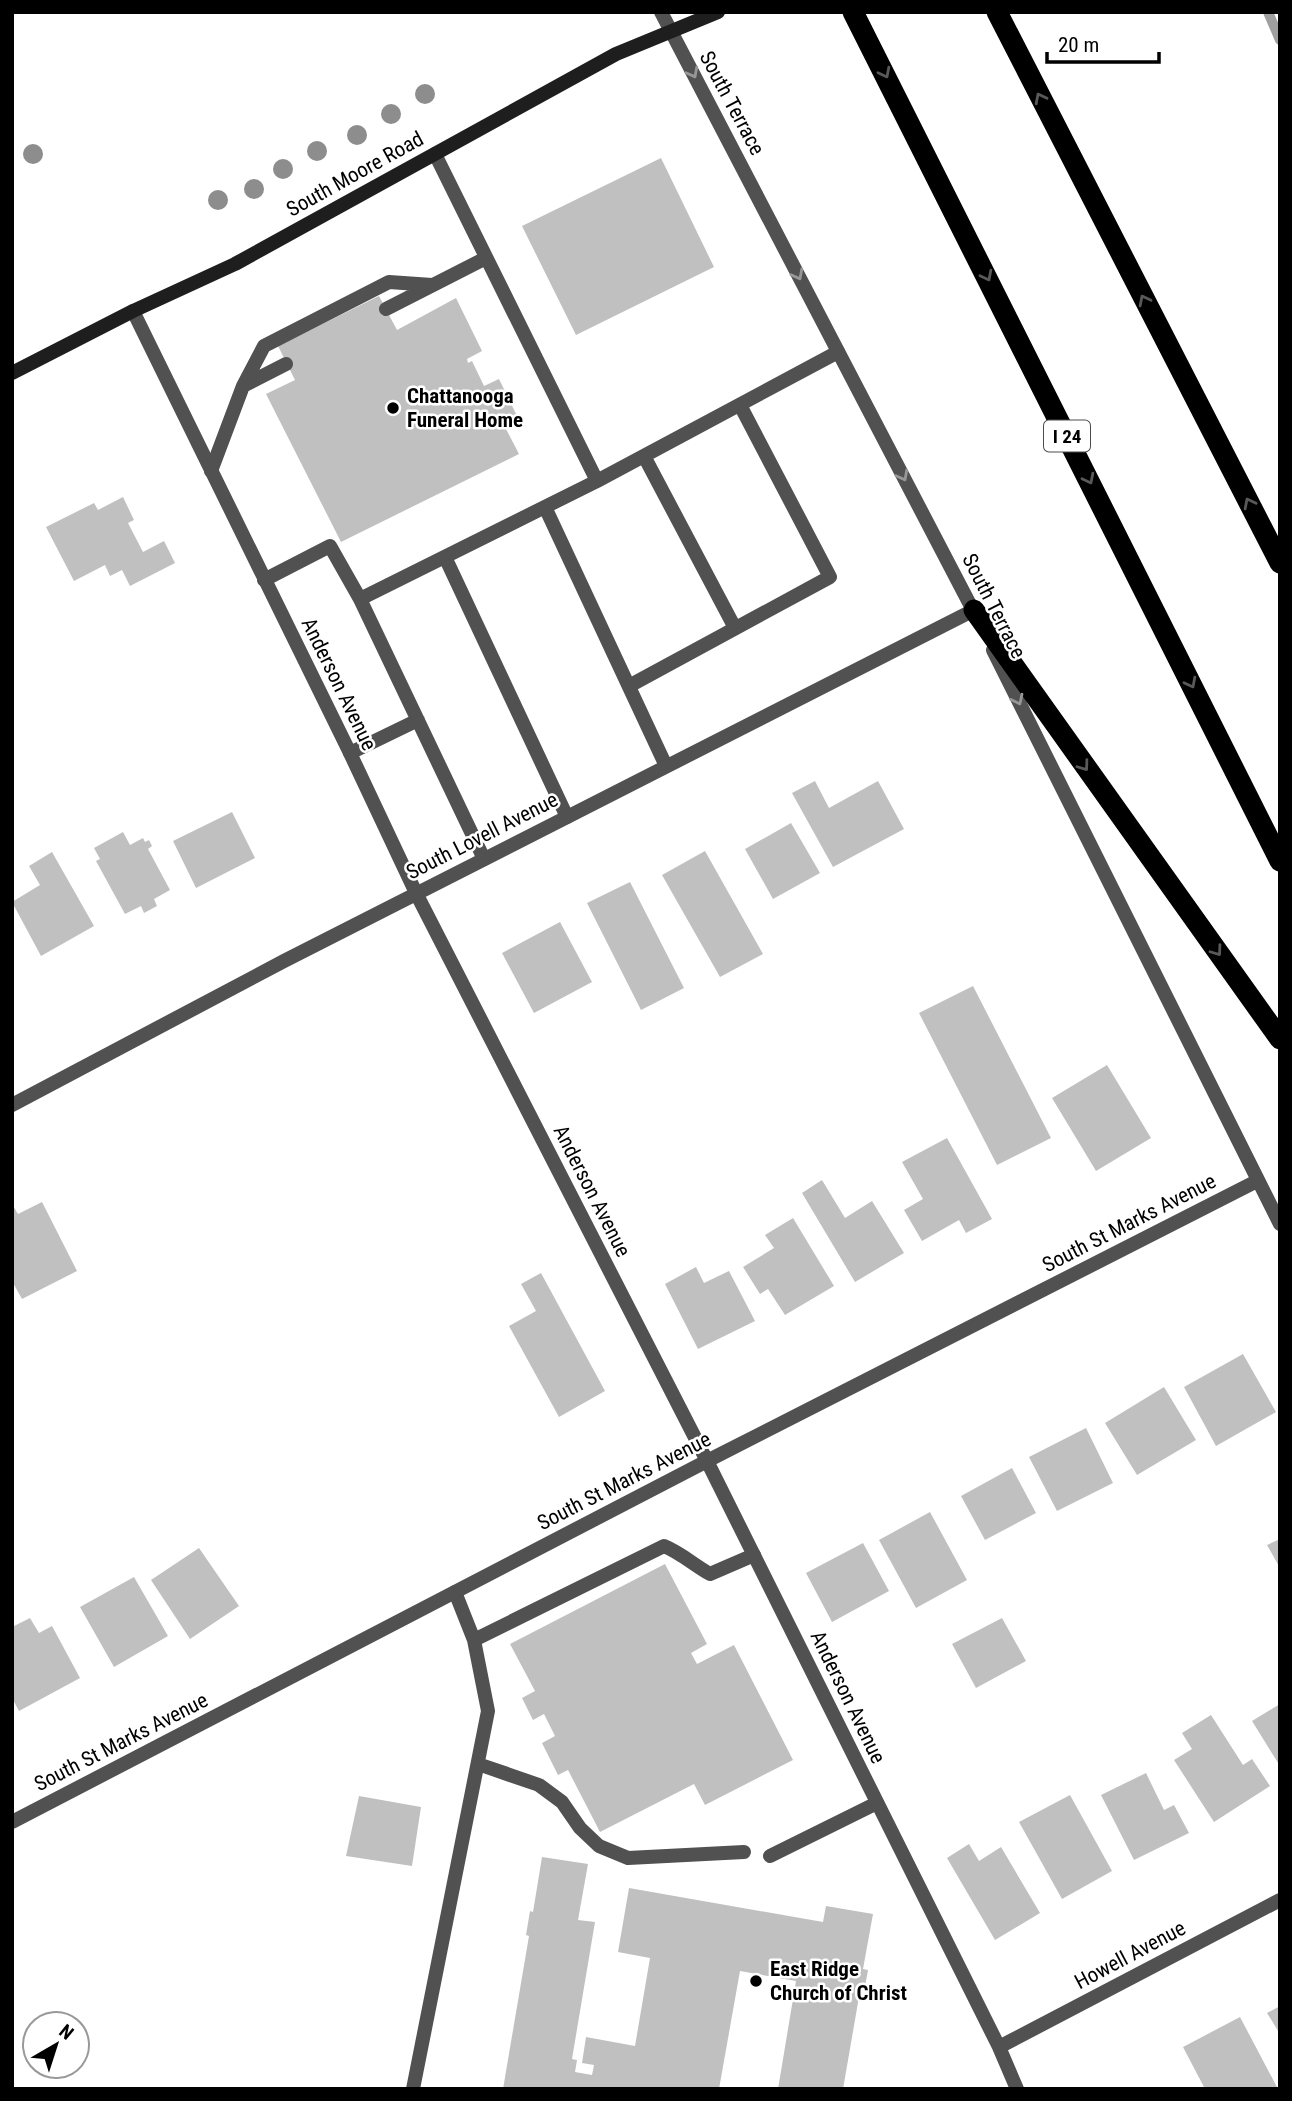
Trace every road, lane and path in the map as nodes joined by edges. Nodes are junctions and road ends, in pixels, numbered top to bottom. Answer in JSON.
{"nodes":[{"id":1,"x":662,"y":12,"type":"edge"},
{"id":2,"x":719,"y":12,"type":"edge"},
{"id":3,"x":853,"y":12,"type":"edge"},
{"id":4,"x":997,"y":12,"type":"edge"},
{"id":5,"x":671,"y":33,"type":"junction"},
{"id":6,"x":435,"y":154,"type":"junction"},
{"id":7,"x":486,"y":258,"type":"junction"},
{"id":8,"x":432,"y":285,"type":"junction"},
{"id":9,"x":386,"y":309,"type":"dead end"},
{"id":10,"x":133,"y":311,"type":"junction"},
{"id":11,"x":838,"y":352,"type":"junction"},
{"id":12,"x":286,"y":364,"type":"dead end"},
{"id":13,"x":12,"y":373,"type":"edge"},
{"id":14,"x":243,"y":386,"type":"junction"},
{"id":15,"x":740,"y":405,"type":"junction"},
{"id":16,"x":644,"y":456,"type":"junction"},
{"id":17,"x":211,"y":471,"type":"junction"},
{"id":18,"x":597,"y":481,"type":"junction"},
{"id":19,"x":545,"y":507,"type":"junction"},
{"id":20,"x":445,"y":557,"type":"junction"},
{"id":21,"x":1280,"y":563,"type":"edge"},
{"id":22,"x":264,"y":580,"type":"junction"},
{"id":23,"x":360,"y":599,"type":"junction"},
{"id":24,"x":974,"y":610,"type":"junction"},
{"id":25,"x":735,"y":628,"type":"junction"},
{"id":26,"x":629,"y":686,"type":"junction"},
{"id":27,"x":418,"y":720,"type":"junction"},
{"id":28,"x":350,"y":753,"type":"junction"},
{"id":29,"x":666,"y":766,"type":"junction"},
{"id":30,"x":567,"y":817,"type":"junction"},
{"id":31,"x":484,"y":859,"type":"junction"},
{"id":32,"x":1280,"y":861,"type":"edge"},
{"id":33,"x":416,"y":893,"type":"junction"},
{"id":34,"x":1280,"y":1039,"type":"edge"},
{"id":35,"x":12,"y":1105,"type":"edge"},
{"id":36,"x":1257,"y":1181,"type":"junction"},
{"id":37,"x":1280,"y":1224,"type":"edge"},
{"id":38,"x":707,"y":1461,"type":"junction"},
{"id":39,"x":754,"y":1555,"type":"junction"},
{"id":40,"x":455,"y":1592,"type":"junction"},
{"id":41,"x":474,"y":1640,"type":"junction"},
{"id":42,"x":478,"y":1765,"type":"junction"},
{"id":43,"x":877,"y":1803,"type":"junction"},
{"id":44,"x":12,"y":1822,"type":"edge"},
{"id":45,"x":744,"y":1852,"type":"dead end"},
{"id":46,"x":770,"y":1856,"type":"dead end"},
{"id":47,"x":1280,"y":1900,"type":"edge"},
{"id":48,"x":999,"y":2048,"type":"junction"},
{"id":49,"x":413,"y":2089,"type":"edge"},
{"id":50,"x":1017,"y":2089,"type":"edge"}],
"edges":[{"from":1,"to":5,"type":"street","name":"South Terrace"},
{"from":2,"to":5,"type":"main road","name":"South Moore Road"},
{"from":3,"to":32,"type":"highway","number":"I 24","one_way":true},
{"from":21,"to":4,"type":"highway","one_way":true},
{"from":5,"to":6,"type":"main road","name":"South Moore Road"},
{"from":5,"to":11,"type":"street","name":"South Terrace","one_way":true},
{"from":6,"to":7,"type":"street"},
{"from":6,"to":10,"type":"main road","name":"South Moore Road"},
{"from":7,"to":8,"type":"street"},
{"from":7,"to":18,"type":"street"},
{"from":8,"to":9,"type":"street"},
{"from":8,"to":14,"type":"street"},
{"from":10,"to":13,"type":"main road","name":"South Moore Road"},
{"from":10,"to":17,"type":"street","name":"Anderson Avenue"},
{"from":11,"to":15,"type":"street"},
{"from":11,"to":24,"type":"street","name":"South Terrace","one_way":true},
{"from":12,"to":14,"type":"street"},
{"from":14,"to":17,"type":"street"},
{"from":15,"to":16,"type":"street"},
{"from":15,"to":25,"type":"street"},
{"from":16,"to":18,"type":"street"},
{"from":16,"to":25,"type":"street"},
{"from":17,"to":22,"type":"street","name":"Anderson Avenue"},
{"from":18,"to":19,"type":"street"},
{"from":19,"to":20,"type":"street"},
{"from":19,"to":26,"type":"street"},
{"from":20,"to":23,"type":"street"},
{"from":20,"to":30,"type":"street"},
{"from":22,"to":23,"type":"street"},
{"from":22,"to":28,"type":"street","name":"Anderson Avenue"},
{"from":23,"to":27,"type":"street"},
{"from":24,"to":29,"type":"street","name":"South Lovell Avenue"},
{"from":24,"to":34,"type":"highway","one_way":true},
{"from":24,"to":36,"type":"street","name":"South Terrace","one_way":true},
{"from":25,"to":26,"type":"street"},
{"from":26,"to":29,"type":"street"},
{"from":27,"to":28,"type":"street"},
{"from":27,"to":31,"type":"street"},
{"from":28,"to":33,"type":"street","name":"Anderson Avenue"},
{"from":29,"to":30,"type":"street","name":"South Lovell Avenue"},
{"from":30,"to":31,"type":"street","name":"South Lovell Avenue"},
{"from":31,"to":33,"type":"street","name":"South Lovell Avenue"},
{"from":33,"to":35,"type":"street","name":"South Lovell Avenue"},
{"from":33,"to":38,"type":"street","name":"Anderson Avenue"},
{"from":36,"to":37,"type":"street","name":"South Terrace"},
{"from":36,"to":38,"type":"street","name":"South St Marks Avenue"},
{"from":38,"to":39,"type":"street","name":"Anderson Avenue"},
{"from":38,"to":40,"type":"street","name":"South St Marks Avenue"},
{"from":39,"to":41,"type":"street"},
{"from":39,"to":43,"type":"street","name":"Anderson Avenue"},
{"from":40,"to":41,"type":"street"},
{"from":40,"to":44,"type":"street","name":"South St Marks Avenue"},
{"from":41,"to":42,"type":"street"},
{"from":42,"to":45,"type":"street"},
{"from":42,"to":49,"type":"street"},
{"from":43,"to":46,"type":"street"},
{"from":43,"to":48,"type":"street","name":"Anderson Avenue"},
{"from":47,"to":48,"type":"street","name":"Howell Avenue"},
{"from":48,"to":50,"type":"street","name":"Anderson Avenue"}]}
